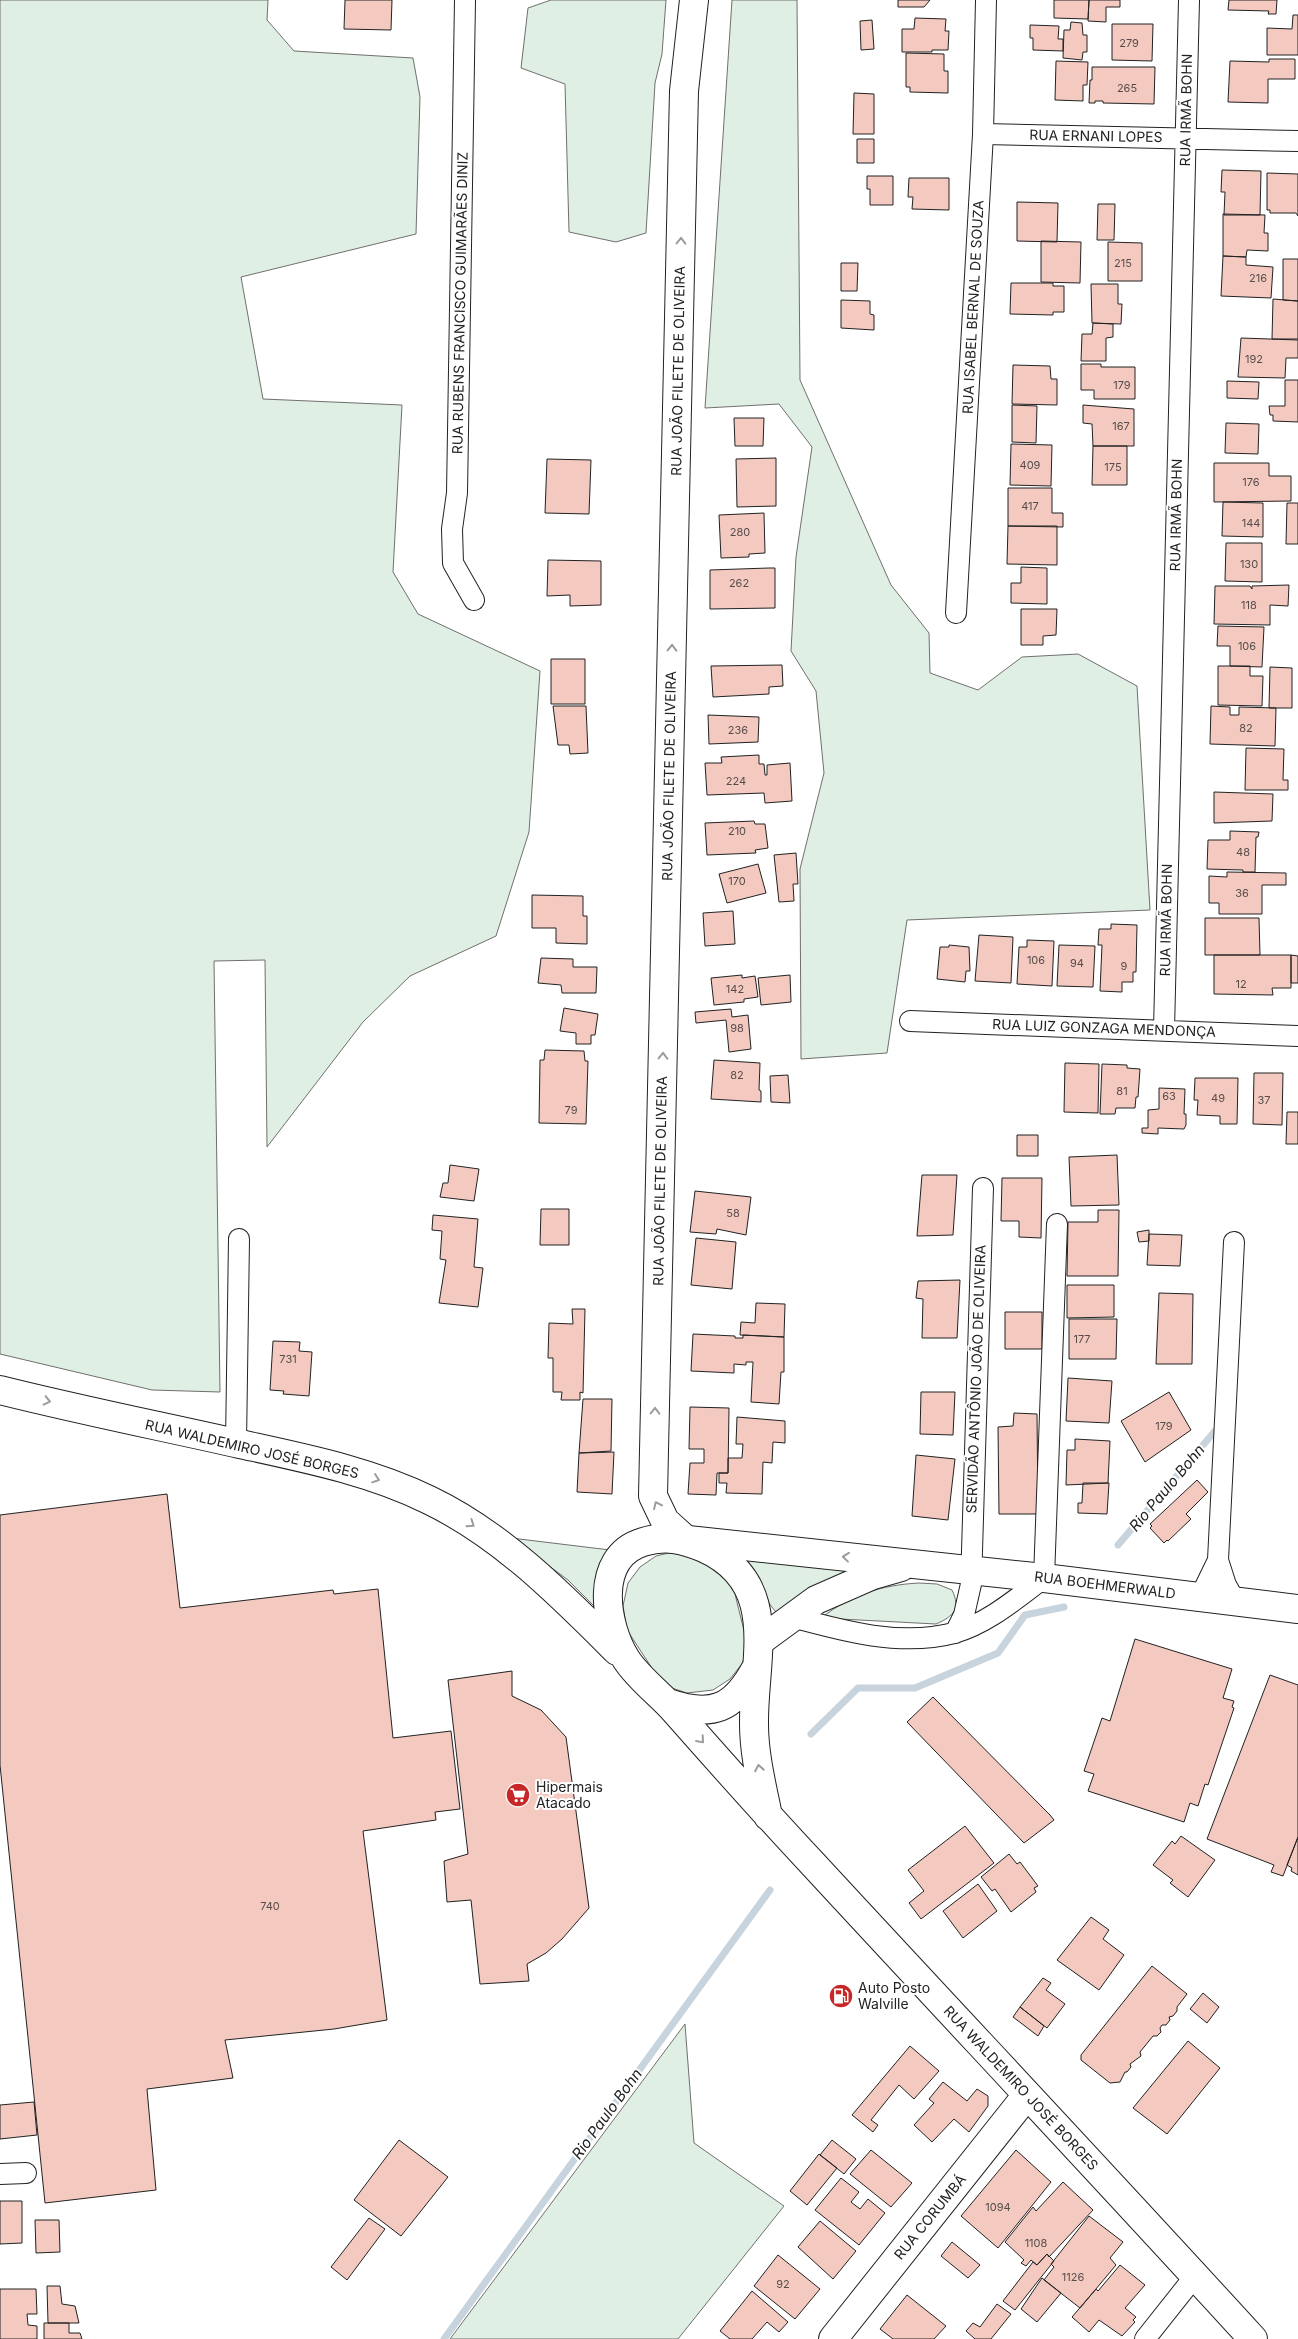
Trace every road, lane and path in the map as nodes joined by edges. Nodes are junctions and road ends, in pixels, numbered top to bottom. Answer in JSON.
{"nodes":[{"id":1,"x":465,"y":0,"type":"edge"},
{"id":2,"x":694,"y":0,"type":"edge"},
{"id":3,"x":986,"y":0,"type":"edge"},
{"id":4,"x":1189,"y":0,"type":"edge"},
{"id":5,"x":983,"y":134,"type":"junction"},
{"id":6,"x":1186,"y":138,"type":"junction"},
{"id":7,"x":1298,"y":141,"type":"edge"},
{"id":8,"x":474,"y":600,"type":"dead end"},
{"id":9,"x":956,"y":613,"type":"dead end"},
{"id":10,"x":910,"y":1020,"type":"dead end"},
{"id":11,"x":1164,"y":1030,"type":"junction"},
{"id":12,"x":1298,"y":1036,"type":"edge"},
{"id":13,"x":983,"y":1188,"type":"dead end"},
{"id":14,"x":1058,"y":1224,"type":"dead end"},
{"id":15,"x":239,"y":1240,"type":"dead end"},
{"id":16,"x":1234,"y":1242,"type":"dead end"},
{"id":17,"x":0,"y":1390,"type":"edge"},
{"id":18,"x":236,"y":1443,"type":"junction"},
{"id":19,"x":686,"y":1540,"type":"junction"},
{"id":20,"x":1218,"y":1560,"type":"junction"},
{"id":21,"x":912,"y":1564,"type":"junction"},
{"id":22,"x":970,"y":1570,"type":"junction"},
{"id":23,"x":1044,"y":1578,"type":"junction"},
{"id":24,"x":1200,"y":1597,"type":"junction"},
{"id":25,"x":1235,"y":1601,"type":"junction"},
{"id":26,"x":1298,"y":1608,"type":"edge"},
{"id":27,"x":792,"y":1617,"type":"junction"},
{"id":28,"x":955,"y":1633,"type":"junction"},
{"id":29,"x":759,"y":1652,"type":"junction"},
{"id":30,"x":626,"y":1659,"type":"junction"},
{"id":31,"x":668,"y":1703,"type":"junction"},
{"id":32,"x":768,"y":1816,"type":"junction"},
{"id":33,"x":1027,"y":2095,"type":"junction"},
{"id":34,"x":26,"y":2173,"type":"dead end"},
{"id":35,"x":0,"y":2174,"type":"edge"},
{"id":36,"x":1195,"y":2276,"type":"junction"},
{"id":37,"x":833,"y":2339,"type":"edge"},
{"id":38,"x":1145,"y":2339,"type":"edge"},
{"id":39,"x":1253,"y":2339,"type":"edge"}],
"edges":[{"from":1,"to":8,"type":"street","name":"RUA RUBENS FRANCISCO GUIMARÃES DINIZ"},
{"from":19,"to":2,"type":"main road","name":"RUA JOÃO FILETE DE OLIVEIRA","one_way":true},
{"from":3,"to":5,"type":"street","name":"RUA ISABEL BERNAL DE SOUZA"},
{"from":4,"to":6,"type":"street","name":"RUA IRMÃ BOHN"},
{"from":5,"to":6,"type":"street","name":"RUA ERNANI LOPES"},
{"from":5,"to":9,"type":"street","name":"RUA ISABEL BERNAL DE SOUZA"},
{"from":6,"to":7,"type":"street","name":"RUA ERNANI LOPES"},
{"from":6,"to":11,"type":"street","name":"RUA IRMÃ BOHN"},
{"from":10,"to":11,"type":"street","name":"RUA LUIZ GONZAGA MENDONÇA"},
{"from":11,"to":12,"type":"street","name":"RUA LUIZ GONZAGA MENDONÇA"},
{"from":13,"to":22,"type":"street","name":"SERVIDÃO ANTÔNIO JOÃO DE OLIVEIRA"},
{"from":14,"to":23,"type":"street"},
{"from":15,"to":18,"type":"street"},
{"from":16,"to":20,"type":"street"},
{"from":17,"to":18,"type":"main road","name":"RUA WALDEMIRO JOSÉ BORGES","one_way":true},
{"from":18,"to":30,"type":"main road","name":"RUA WALDEMIRO JOSÉ BORGES","one_way":true},
{"from":21,"to":19,"type":"main road","name":"RUA BOEHMERWALD","one_way":true},
{"from":19,"to":29,"type":"main road"},
{"from":19,"to":30,"type":"main road"},
{"from":20,"to":24,"type":"street"},
{"from":20,"to":25,"type":"street"},
{"from":21,"to":22,"type":"main road","name":"RUA BOEHMERWALD"},
{"from":21,"to":27,"type":"main road","name":"RUA BOEHMERWALD"},
{"from":22,"to":23,"type":"main road","name":"RUA BOEHMERWALD"},
{"from":22,"to":28,"type":"street","name":"SERVIDÃO ANTÔNIO JOÃO DE OLIVEIRA"},
{"from":23,"to":24,"type":"main road","name":"RUA BOEHMERWALD"},
{"from":23,"to":28,"type":"street"},
{"from":24,"to":25,"type":"main road","name":"RUA BOEHMERWALD"},
{"from":25,"to":26,"type":"main road","name":"RUA BOEHMERWALD"},
{"from":27,"to":28,"type":"street"},
{"from":27,"to":29,"type":"main road","name":"RUA BOEHMERWALD"},
{"from":29,"to":31,"type":"main road"},
{"from":32,"to":29,"type":"main road","one_way":true},
{"from":30,"to":31,"type":"main road"},
{"from":31,"to":32,"type":"main road","name":"RUA WALDEMIRO JOSÉ BORGES","one_way":true},
{"from":32,"to":33,"type":"main road","name":"RUA WALDEMIRO JOSÉ BORGES"},
{"from":33,"to":36,"type":"main road","name":"RUA WALDEMIRO JOSÉ BORGES"},
{"from":33,"to":37,"type":"main road","name":"RUA CORUMBÁ"},
{"from":34,"to":35,"type":"street"},
{"from":36,"to":38,"type":"street"},
{"from":36,"to":39,"type":"main road","name":"RUA WALDEMIRO JOSÉ BORGES"}]}
